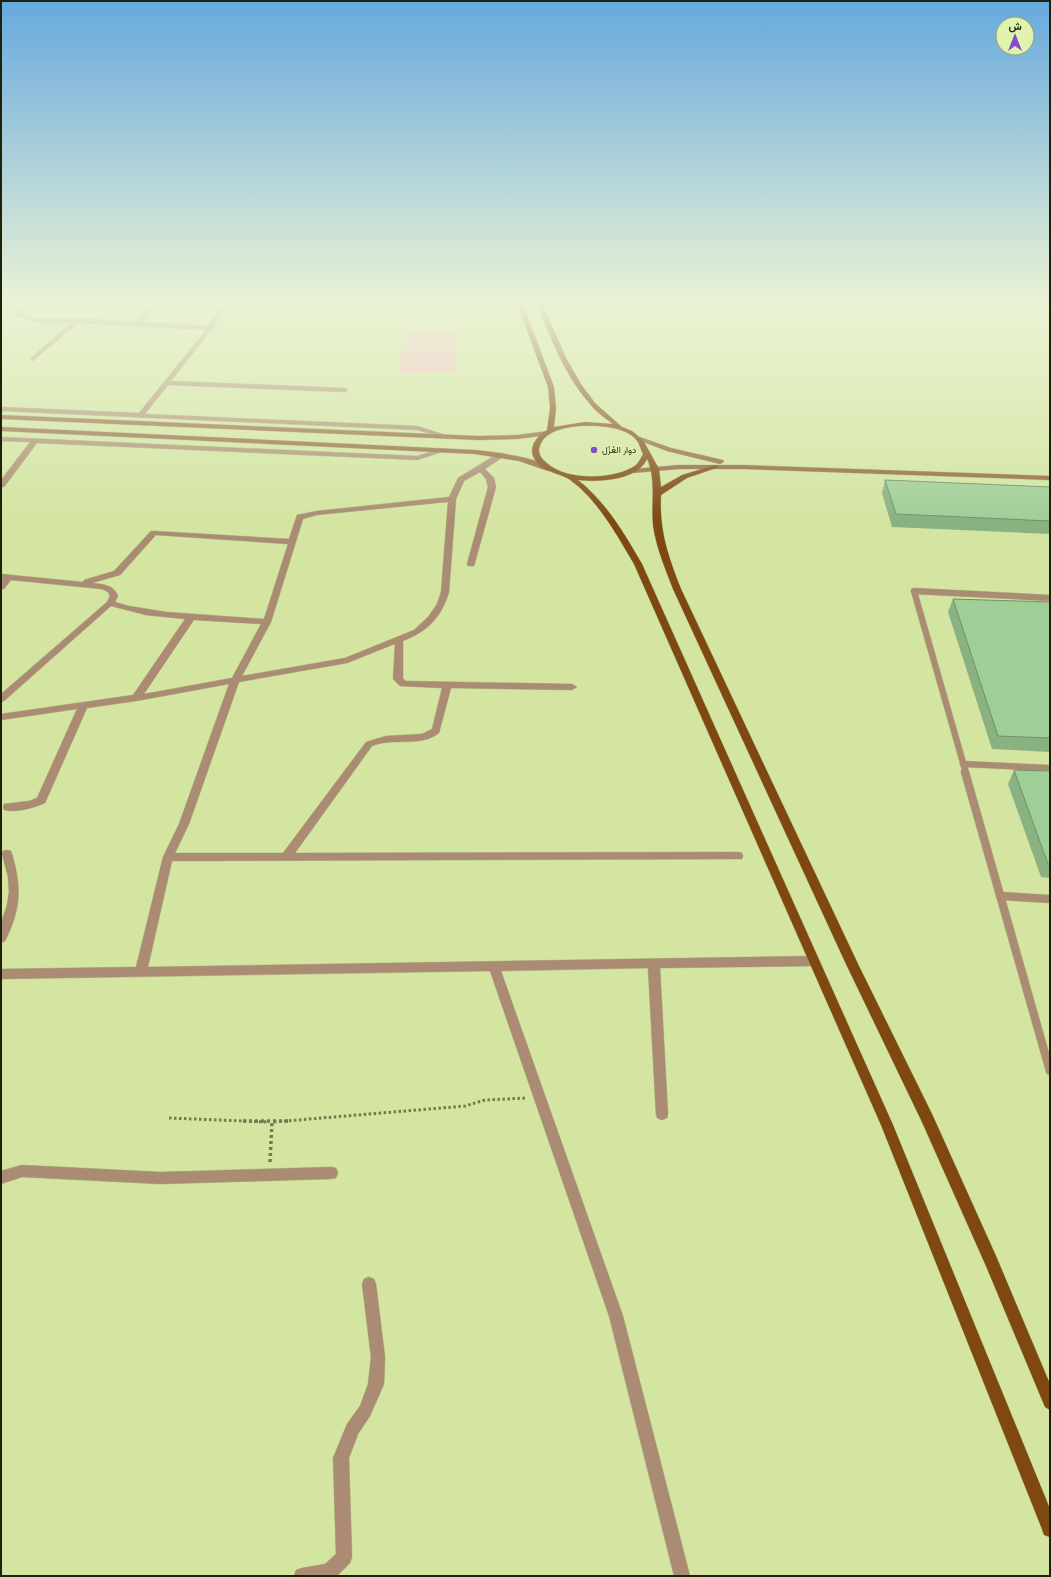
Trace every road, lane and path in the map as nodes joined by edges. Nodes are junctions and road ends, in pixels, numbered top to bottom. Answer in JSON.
{"nodes":[{"id":1,"x":172,"y":375,"type":"edge"},
{"id":2,"x":547,"y":375,"type":"edge"},
{"id":3,"x":573,"y":375,"type":"edge"},
{"id":4,"x":166,"y":382,"type":"junction"},
{"id":5,"x":345,"y":390,"type":"dead end"},
{"id":6,"x":1,"y":409,"type":"edge"},
{"id":7,"x":140,"y":416,"type":"junction"},
{"id":8,"x":1,"y":417,"type":"edge"},
{"id":9,"x":622,"y":429,"type":"junction"},
{"id":10,"x":1,"y":430,"type":"edge"},
{"id":11,"x":549,"y":432,"type":"junction"},
{"id":12,"x":449,"y":437,"type":"junction"},
{"id":13,"x":1,"y":439,"type":"edge"},
{"id":14,"x":640,"y":439,"type":"junction"},
{"id":15,"x":35,"y":440,"type":"junction"},
{"id":16,"x":444,"y":450,"type":"junction"},
{"id":17,"x":646,"y":452,"type":"junction"},
{"id":18,"x":502,"y":455,"type":"junction"},
{"id":19,"x":715,"y":467,"type":"junction"},
{"id":20,"x":744,"y":467,"type":"junction"},
{"id":21,"x":656,"y":468,"type":"junction"},
{"id":22,"x":481,"y":469,"type":"junction"},
{"id":23,"x":548,"y":469,"type":"junction"},
{"id":24,"x":633,"y":471,"type":"junction"},
{"id":25,"x":570,"y":477,"type":"junction"},
{"id":26,"x":1050,"y":478,"type":"edge"},
{"id":27,"x":1,"y":485,"type":"edge"},
{"id":28,"x":657,"y":494,"type":"junction"},
{"id":29,"x":452,"y":499,"type":"junction"},
{"id":30,"x":293,"y":542,"type":"junction"},
{"id":31,"x":471,"y":564,"type":"dead end"},
{"id":32,"x":5,"y":576,"type":"edge"},
{"id":33,"x":76,"y":584,"type":"junction"},
{"id":34,"x":1,"y":587,"type":"edge"},
{"id":35,"x":1050,"y":598,"type":"edge"},
{"id":36,"x":110,"y":603,"type":"junction"},
{"id":37,"x":192,"y":616,"type":"junction"},
{"id":38,"x":267,"y":622,"type":"junction"},
{"id":39,"x":399,"y":640,"type":"junction"},
{"id":40,"x":235,"y":681,"type":"junction"},
{"id":41,"x":447,"y":685,"type":"junction"},
{"id":42,"x":572,"y":687,"type":"dead end"},
{"id":43,"x":136,"y":698,"type":"junction"},
{"id":44,"x":1,"y":699,"type":"edge"},
{"id":45,"x":83,"y":706,"type":"junction"},
{"id":46,"x":1,"y":717,"type":"edge"},
{"id":47,"x":963,"y":764,"type":"junction"},
{"id":48,"x":1050,"y":768,"type":"edge"},
{"id":49,"x":8,"y":807,"type":"dead end"},
{"id":50,"x":7,"y":854,"type":"dead end"},
{"id":51,"x":738,"y":856,"type":"dead end"},
{"id":52,"x":168,"y":857,"type":"junction"},
{"id":53,"x":286,"y":857,"type":"junction"},
{"id":54,"x":1000,"y":896,"type":"junction"},
{"id":55,"x":1050,"y":899,"type":"edge"},
{"id":56,"x":1,"y":938,"type":"edge"},
{"id":57,"x":813,"y":961,"type":"junction"},
{"id":58,"x":654,"y":964,"type":"junction"},
{"id":59,"x":494,"y":966,"type":"junction"},
{"id":60,"x":142,"y":972,"type":"junction"},
{"id":61,"x":1,"y":974,"type":"edge"},
{"id":62,"x":1050,"y":1072,"type":"edge"},
{"id":63,"x":539,"y":1097,"type":"junction"},
{"id":64,"x":662,"y":1114,"type":"dead end"},
{"id":65,"x":169,"y":1118,"type":"dead end"},
{"id":66,"x":272,"y":1122,"type":"junction"},
{"id":67,"x":331,"y":1173,"type":"dead end"},
{"id":68,"x":269,"y":1175,"type":"junction"},
{"id":69,"x":1,"y":1178,"type":"edge"},
{"id":70,"x":370,"y":1284,"type":"dead end"},
{"id":71,"x":1050,"y":1402,"type":"edge"},
{"id":72,"x":1050,"y":1529,"type":"edge"},
{"id":73,"x":302,"y":1576,"type":"edge"},
{"id":74,"x":682,"y":1576,"type":"edge"}],
"edges":[{"from":1,"to":4,"type":"street"},
{"from":2,"to":11,"type":"main road"},
{"from":3,"to":9,"type":"main road"},
{"from":4,"to":5,"type":"street"},
{"from":4,"to":7,"type":"street"},
{"from":6,"to":7,"type":"street"},
{"from":7,"to":12,"type":"street"},
{"from":8,"to":12,"type":"main road"},
{"from":9,"to":11,"type":"main road"},
{"from":9,"to":14,"type":"main road"},
{"from":10,"to":16,"type":"main road"},
{"from":11,"to":12,"type":"main road"},
{"from":11,"to":23,"type":"main road"},
{"from":13,"to":15,"type":"street"},
{"from":14,"to":17,"type":"main road"},
{"from":14,"to":20,"type":"main road"},
{"from":15,"to":16,"type":"street"},
{"from":15,"to":27,"type":"street"},
{"from":16,"to":18,"type":"main road"},
{"from":17,"to":21,"type":"main road"},
{"from":17,"to":24,"type":"main road"},
{"from":18,"to":22,"type":"street"},
{"from":18,"to":23,"type":"main road"},
{"from":19,"to":20,"type":"main road"},
{"from":19,"to":21,"type":"main road"},
{"from":19,"to":28,"type":"main road"},
{"from":20,"to":26,"type":"main road"},
{"from":21,"to":24,"type":"main road"},
{"from":21,"to":28,"type":"main road"},
{"from":22,"to":29,"type":"street"},
{"from":22,"to":31,"type":"street"},
{"from":23,"to":25,"type":"main road"},
{"from":24,"to":25,"type":"main road"},
{"from":25,"to":57,"type":"main road"},
{"from":28,"to":71,"type":"main road"},
{"from":29,"to":30,"type":"street"},
{"from":29,"to":39,"type":"street"},
{"from":30,"to":33,"type":"street"},
{"from":30,"to":38,"type":"street"},
{"from":32,"to":33,"type":"street"},
{"from":32,"to":34,"type":"street"},
{"from":33,"to":36,"type":"street"},
{"from":35,"to":47,"type":"lane"},
{"from":36,"to":37,"type":"street"},
{"from":36,"to":44,"type":"street"},
{"from":37,"to":38,"type":"street"},
{"from":37,"to":43,"type":"street"},
{"from":38,"to":40,"type":"street"},
{"from":39,"to":40,"type":"street"},
{"from":39,"to":41,"type":"street"},
{"from":40,"to":43,"type":"street"},
{"from":40,"to":52,"type":"street"},
{"from":41,"to":42,"type":"street"},
{"from":41,"to":53,"type":"street"},
{"from":43,"to":45,"type":"street"},
{"from":45,"to":46,"type":"street"},
{"from":45,"to":49,"type":"street"},
{"from":47,"to":48,"type":"lane"},
{"from":47,"to":54,"type":"lane"},
{"from":50,"to":56,"type":"street"},
{"from":51,"to":53,"type":"street"},
{"from":52,"to":53,"type":"street"},
{"from":52,"to":60,"type":"street"},
{"from":54,"to":55,"type":"lane"},
{"from":54,"to":62,"type":"lane"},
{"from":57,"to":58,"type":"street"},
{"from":57,"to":72,"type":"main road"},
{"from":58,"to":59,"type":"street"},
{"from":58,"to":64,"type":"street"},
{"from":59,"to":60,"type":"street"},
{"from":59,"to":63,"type":"street"},
{"from":60,"to":61,"type":"street"},
{"from":63,"to":66,"type":"path"},
{"from":63,"to":74,"type":"street"},
{"from":65,"to":66,"type":"path"},
{"from":66,"to":68,"type":"path"},
{"from":67,"to":68,"type":"street"},
{"from":68,"to":69,"type":"street"},
{"from":70,"to":73,"type":"street"}]}
